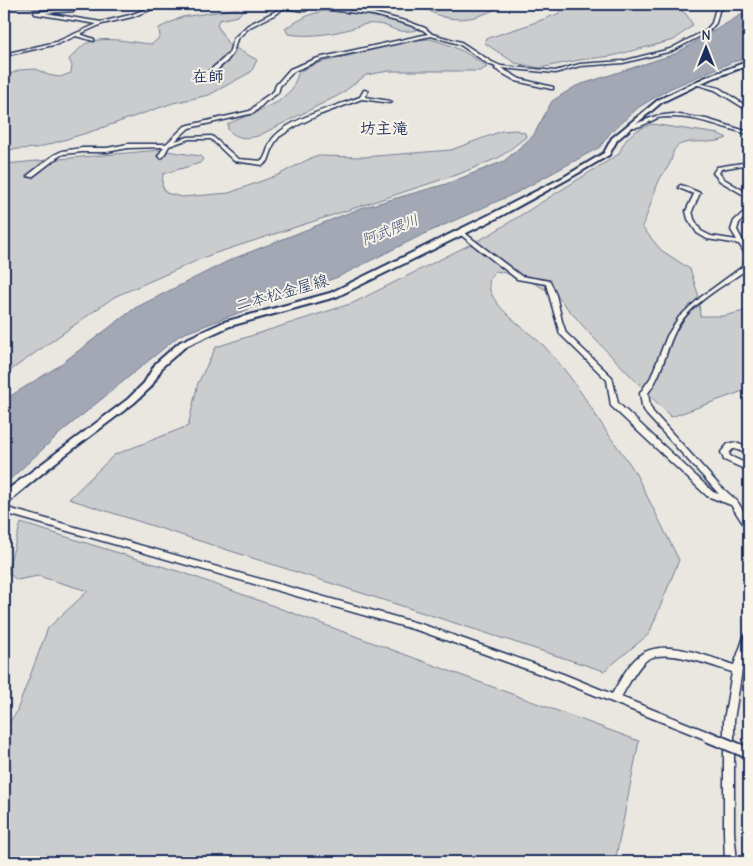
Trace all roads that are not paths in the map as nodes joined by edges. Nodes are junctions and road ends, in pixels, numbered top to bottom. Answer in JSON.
{"nodes":[{"id":1,"x":163,"y":4,"type":"edge"},
{"id":2,"x":314,"y":4,"type":"edge"},
{"id":3,"x":378,"y":4,"type":"edge"},
{"id":4,"x":724,"y":4,"type":"edge"},
{"id":5,"x":283,"y":6,"type":"edge"},
{"id":6,"x":72,"y":10,"type":"dead end"},
{"id":7,"x":305,"y":10,"type":"dead end"},
{"id":8,"x":360,"y":11,"type":"junction"},
{"id":9,"x":101,"y":23,"type":"junction"},
{"id":10,"x":78,"y":35,"type":"junction"},
{"id":11,"x":431,"y":35,"type":"junction"},
{"id":12,"x":93,"y":40,"type":"dead end"},
{"id":13,"x":4,"y":55,"type":"edge"},
{"id":14,"x":749,"y":63,"type":"edge"},
{"id":15,"x":497,"y":66,"type":"junction"},
{"id":16,"x":202,"y":80,"type":"dead end"},
{"id":17,"x":697,"y":83,"type":"junction"},
{"id":18,"x":551,"y":88,"type":"dead end"},
{"id":19,"x":366,"y":91,"type":"dead end"},
{"id":20,"x":362,"y":98,"type":"junction"},
{"id":21,"x":390,"y":102,"type":"dead end"},
{"id":22,"x":749,"y":110,"type":"edge"},
{"id":23,"x":632,"y":126,"type":"junction"},
{"id":24,"x":749,"y":133,"type":"edge"},
{"id":25,"x":167,"y":145,"type":"junction"},
{"id":26,"x":161,"y":156,"type":"dead end"},
{"id":27,"x":749,"y":163,"type":"edge"},
{"id":28,"x":30,"y":176,"type":"dead end"},
{"id":29,"x":681,"y":187,"type":"dead end"},
{"id":30,"x":749,"y":196,"type":"edge"},
{"id":31,"x":749,"y":210,"type":"edge"},
{"id":32,"x":460,"y":232,"type":"junction"},
{"id":33,"x":742,"y":243,"type":"junction"},
{"id":34,"x":749,"y":258,"type":"edge"},
{"id":35,"x":749,"y":451,"type":"edge"},
{"id":36,"x":749,"y":468,"type":"edge"},
{"id":37,"x":4,"y":501,"type":"edge"},
{"id":38,"x":734,"y":504,"type":"junction"},
{"id":39,"x":4,"y":510,"type":"edge"},
{"id":40,"x":747,"y":516,"type":"edge"},
{"id":41,"x":749,"y":526,"type":"edge"},
{"id":42,"x":749,"y":637,"type":"edge"},
{"id":43,"x":737,"y":670,"type":"junction"},
{"id":44,"x":615,"y":698,"type":"junction"},
{"id":45,"x":747,"y":753,"type":"edge"},
{"id":46,"x":731,"y":862,"type":"edge"}],
"edges":[{"from":1,"to":9,"type":"street"},
{"from":2,"to":8,"type":"street"},
{"from":3,"to":8,"type":"street"},
{"from":4,"to":15,"type":"street"},
{"from":5,"to":7,"type":"street"},
{"from":5,"to":16,"type":"street"},
{"from":6,"to":9,"type":"street"},
{"from":8,"to":11,"type":"street"},
{"from":9,"to":10,"type":"street"},
{"from":10,"to":12,"type":"street"},
{"from":10,"to":13,"type":"street"},
{"from":11,"to":15,"type":"street"},
{"from":11,"to":25,"type":"street"},
{"from":14,"to":17,"type":"main road","name":"二本松金屋線"},
{"from":15,"to":18,"type":"street"},
{"from":17,"to":22,"type":"street"},
{"from":17,"to":23,"type":"main road","name":"二本松金屋線"},
{"from":19,"to":20,"type":"street"},
{"from":20,"to":21,"type":"street"},
{"from":20,"to":25,"type":"street"},
{"from":23,"to":24,"type":"street"},
{"from":23,"to":32,"type":"main road","name":"二本松金屋線"},
{"from":25,"to":26,"type":"street"},
{"from":25,"to":28,"type":"street"},
{"from":27,"to":30,"type":"street"},
{"from":29,"to":33,"type":"street"},
{"from":31,"to":33,"type":"street"},
{"from":32,"to":37,"type":"main road","name":"二本松金屋線"},
{"from":32,"to":38,"type":"street"},
{"from":33,"to":34,"type":"street"},
{"from":34,"to":38,"type":"street"},
{"from":35,"to":36,"type":"street"},
{"from":38,"to":40,"type":"street"},
{"from":39,"to":44,"type":"street"},
{"from":40,"to":41,"type":"street"},
{"from":42,"to":43,"type":"street"},
{"from":43,"to":44,"type":"street"},
{"from":43,"to":46,"type":"street"},
{"from":44,"to":45,"type":"street","bridge":true}]}
